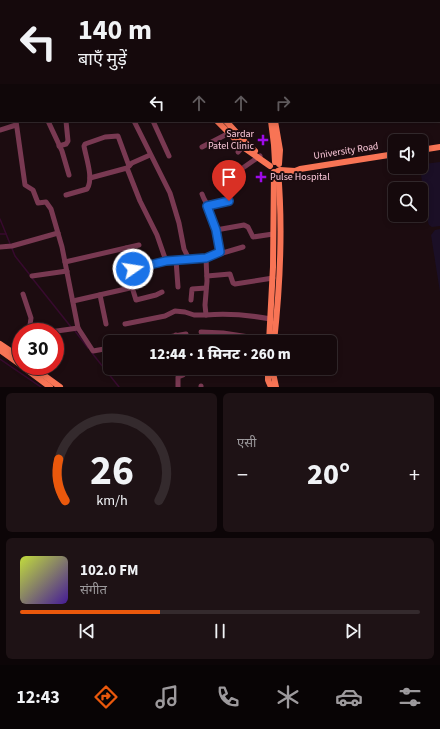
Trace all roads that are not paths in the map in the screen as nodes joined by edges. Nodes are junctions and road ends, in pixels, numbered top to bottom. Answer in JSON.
{"nodes":[{"id":1,"x":48,"y":122,"type":"edge"},
{"id":2,"x":66,"y":122,"type":"edge"},
{"id":3,"x":135,"y":122,"type":"edge"},
{"id":4,"x":153,"y":122,"type":"edge"},
{"id":5,"x":218,"y":122,"type":"edge"},
{"id":6,"x":226,"y":122,"type":"edge"},
{"id":7,"x":270,"y":122,"type":"edge"},
{"id":8,"x":275,"y":122,"type":"edge"},
{"id":9,"x":16,"y":123,"type":"edge"},
{"id":10,"x":0,"y":130,"type":"edge"},
{"id":11,"x":231,"y":132,"type":"junction"},
{"id":12,"x":245,"y":145,"type":"junction"},
{"id":13,"x":59,"y":146,"type":"junction"},
{"id":14,"x":202,"y":147,"type":"dead end"},
{"id":15,"x":440,"y":147,"type":"edge"},
{"id":16,"x":428,"y":149,"type":"edge"},
{"id":17,"x":238,"y":152,"type":"dead end"},
{"id":18,"x":150,"y":155,"type":"junction"},
{"id":19,"x":388,"y":155,"type":"edge"},
{"id":20,"x":169,"y":156,"type":"dead end"},
{"id":21,"x":259,"y":156,"type":"junction"},
{"id":22,"x":128,"y":167,"type":"junction"},
{"id":23,"x":276,"y":167,"type":"junction"},
{"id":24,"x":236,"y":172,"type":"dead end"},
{"id":25,"x":69,"y":175,"type":"dead end"},
{"id":26,"x":90,"y":178,"type":"junction"},
{"id":27,"x":202,"y":194,"type":"dead end"},
{"id":28,"x":66,"y":195,"type":"dead end"},
{"id":29,"x":229,"y":201,"type":"dead end"},
{"id":30,"x":207,"y":206,"type":"junction"},
{"id":31,"x":216,"y":230,"type":"junction"},
{"id":32,"x":58,"y":233,"type":"junction"},
{"id":33,"x":273,"y":234,"type":"junction"},
{"id":34,"x":139,"y":245,"type":"dead end"},
{"id":35,"x":3,"y":247,"type":"edge"},
{"id":36,"x":243,"y":247,"type":"dead end"},
{"id":37,"x":126,"y":248,"type":"junction"},
{"id":38,"x":220,"y":252,"type":"junction"},
{"id":39,"x":206,"y":258,"type":"junction"},
{"id":40,"x":189,"y":259,"type":"junction"},
{"id":41,"x":176,"y":260,"type":"junction"},
{"id":42,"x":166,"y":261,"type":"junction"},
{"id":43,"x":65,"y":262,"type":"junction"},
{"id":44,"x":133,"y":269,"type":"junction"},
{"id":45,"x":67,"y":271,"type":"junction"},
{"id":46,"x":32,"y":276,"type":"dead end"},
{"id":47,"x":207,"y":276,"type":"junction"},
{"id":48,"x":273,"y":278,"type":"junction"},
{"id":49,"x":132,"y":287,"type":"junction"},
{"id":50,"x":178,"y":287,"type":"dead end"},
{"id":51,"x":206,"y":288,"type":"junction"},
{"id":52,"x":162,"y":292,"type":"dead end"},
{"id":53,"x":23,"y":294,"type":"dead end"},
{"id":54,"x":100,"y":295,"type":"junction"},
{"id":55,"x":191,"y":300,"type":"dead end"},
{"id":56,"x":73,"y":301,"type":"junction"},
{"id":57,"x":206,"y":315,"type":"junction"},
{"id":58,"x":271,"y":319,"type":"junction"},
{"id":59,"x":30,"y":323,"type":"edge"},
{"id":60,"x":106,"y":324,"type":"dead end"},
{"id":61,"x":125,"y":324,"type":"dead end"},
{"id":62,"x":78,"y":328,"type":"junction"},
{"id":63,"x":64,"y":331,"type":"edge"},
{"id":64,"x":201,"y":332,"type":"dead end"},
{"id":65,"x":186,"y":334,"type":"dead end"},
{"id":66,"x":176,"y":335,"type":"edge"},
{"id":67,"x":230,"y":335,"type":"edge"},
{"id":68,"x":271,"y":335,"type":"edge"},
{"id":69,"x":272,"y":335,"type":"edge"},
{"id":70,"x":0,"y":344,"type":"edge"},
{"id":71,"x":103,"y":349,"type":"edge"},
{"id":72,"x":0,"y":350,"type":"edge"},
{"id":73,"x":12,"y":354,"type":"edge"},
{"id":74,"x":12,"y":357,"type":"edge"},
{"id":75,"x":36,"y":375,"type":"edge"},
{"id":76,"x":43,"y":375,"type":"edge"},
{"id":77,"x":183,"y":375,"type":"edge"},
{"id":78,"x":268,"y":375,"type":"edge"},
{"id":79,"x":273,"y":375,"type":"edge"},
{"id":80,"x":50,"y":387,"type":"edge"},
{"id":81,"x":60,"y":387,"type":"edge"},
{"id":82,"x":178,"y":387,"type":"edge"},
{"id":83,"x":271,"y":387,"type":"edge"},
{"id":84,"x":276,"y":387,"type":"edge"}],
"edges":[{"from":1,"to":13,"type":"street"},
{"from":2,"to":13,"type":"street"},
{"from":3,"to":18,"type":"street"},
{"from":4,"to":20,"type":"street"},
{"from":5,"to":11,"type":"main road"},
{"from":6,"to":11,"type":"main road"},
{"from":7,"to":23,"type":"main road"},
{"from":8,"to":23,"type":"main road"},
{"from":9,"to":10,"type":"street"},
{"from":9,"to":32,"type":"street"},
{"from":11,"to":12,"type":"main road"},
{"from":11,"to":14,"type":"street"},
{"from":12,"to":17,"type":"street"},
{"from":12,"to":21,"type":"main road"},
{"from":13,"to":25,"type":"street"},
{"from":15,"to":16,"type":"main road"},
{"from":18,"to":22,"type":"street"},
{"from":18,"to":40,"type":"street"},
{"from":19,"to":23,"type":"main road","name":"University Road"},
{"from":21,"to":23,"type":"main road"},
{"from":21,"to":24,"type":"street"},
{"from":22,"to":26,"type":"street"},
{"from":22,"to":26,"type":"street"},
{"from":22,"to":42,"type":"street"},
{"from":23,"to":33,"type":"main road"},
{"from":23,"to":69,"type":"main road"},
{"from":26,"to":28,"type":"street"},
{"from":27,"to":30,"type":"street"},
{"from":29,"to":30,"type":"street"},
{"from":30,"to":31,"type":"street"},
{"from":31,"to":33,"type":"street"},
{"from":31,"to":38,"type":"street"},
{"from":32,"to":35,"type":"street"},
{"from":32,"to":43,"type":"street"},
{"from":33,"to":48,"type":"main road"},
{"from":34,"to":37,"type":"street"},
{"from":36,"to":38,"type":"street"},
{"from":37,"to":43,"type":"street"},
{"from":37,"to":44,"type":"street"},
{"from":38,"to":39,"type":"street"},
{"from":39,"to":40,"type":"street"},
{"from":39,"to":47,"type":"street"},
{"from":40,"to":41,"type":"street"},
{"from":41,"to":42,"type":"street"},
{"from":41,"to":50,"type":"street"},
{"from":42,"to":44,"type":"street"},
{"from":43,"to":45,"type":"street"},
{"from":44,"to":49,"type":"street"},
{"from":45,"to":46,"type":"street"},
{"from":45,"to":56,"type":"street"},
{"from":47,"to":48,"type":"street"},
{"from":47,"to":51,"type":"street"},
{"from":48,"to":58,"type":"main road"},
{"from":49,"to":52,"type":"street"},
{"from":49,"to":54,"type":"street"},
{"from":51,"to":55,"type":"street"},
{"from":51,"to":57,"type":"street"},
{"from":53,"to":59,"type":"street"},
{"from":54,"to":56,"type":"street"},
{"from":54,"to":60,"type":"street"},
{"from":56,"to":62,"type":"street"},
{"from":57,"to":58,"type":"street"},
{"from":57,"to":61,"type":"street"},
{"from":58,"to":68,"type":"main road"},
{"from":62,"to":63,"type":"street"},
{"from":62,"to":71,"type":"street"},
{"from":64,"to":67,"type":"street"},
{"from":65,"to":66,"type":"street"},
{"from":70,"to":73,"type":"main road"},
{"from":72,"to":74,"type":"main road"},
{"from":75,"to":80,"type":"main road"},
{"from":76,"to":81,"type":"main road"},
{"from":77,"to":82,"type":"street"},
{"from":78,"to":83,"type":"main road"},
{"from":79,"to":84,"type":"main road"}]}
